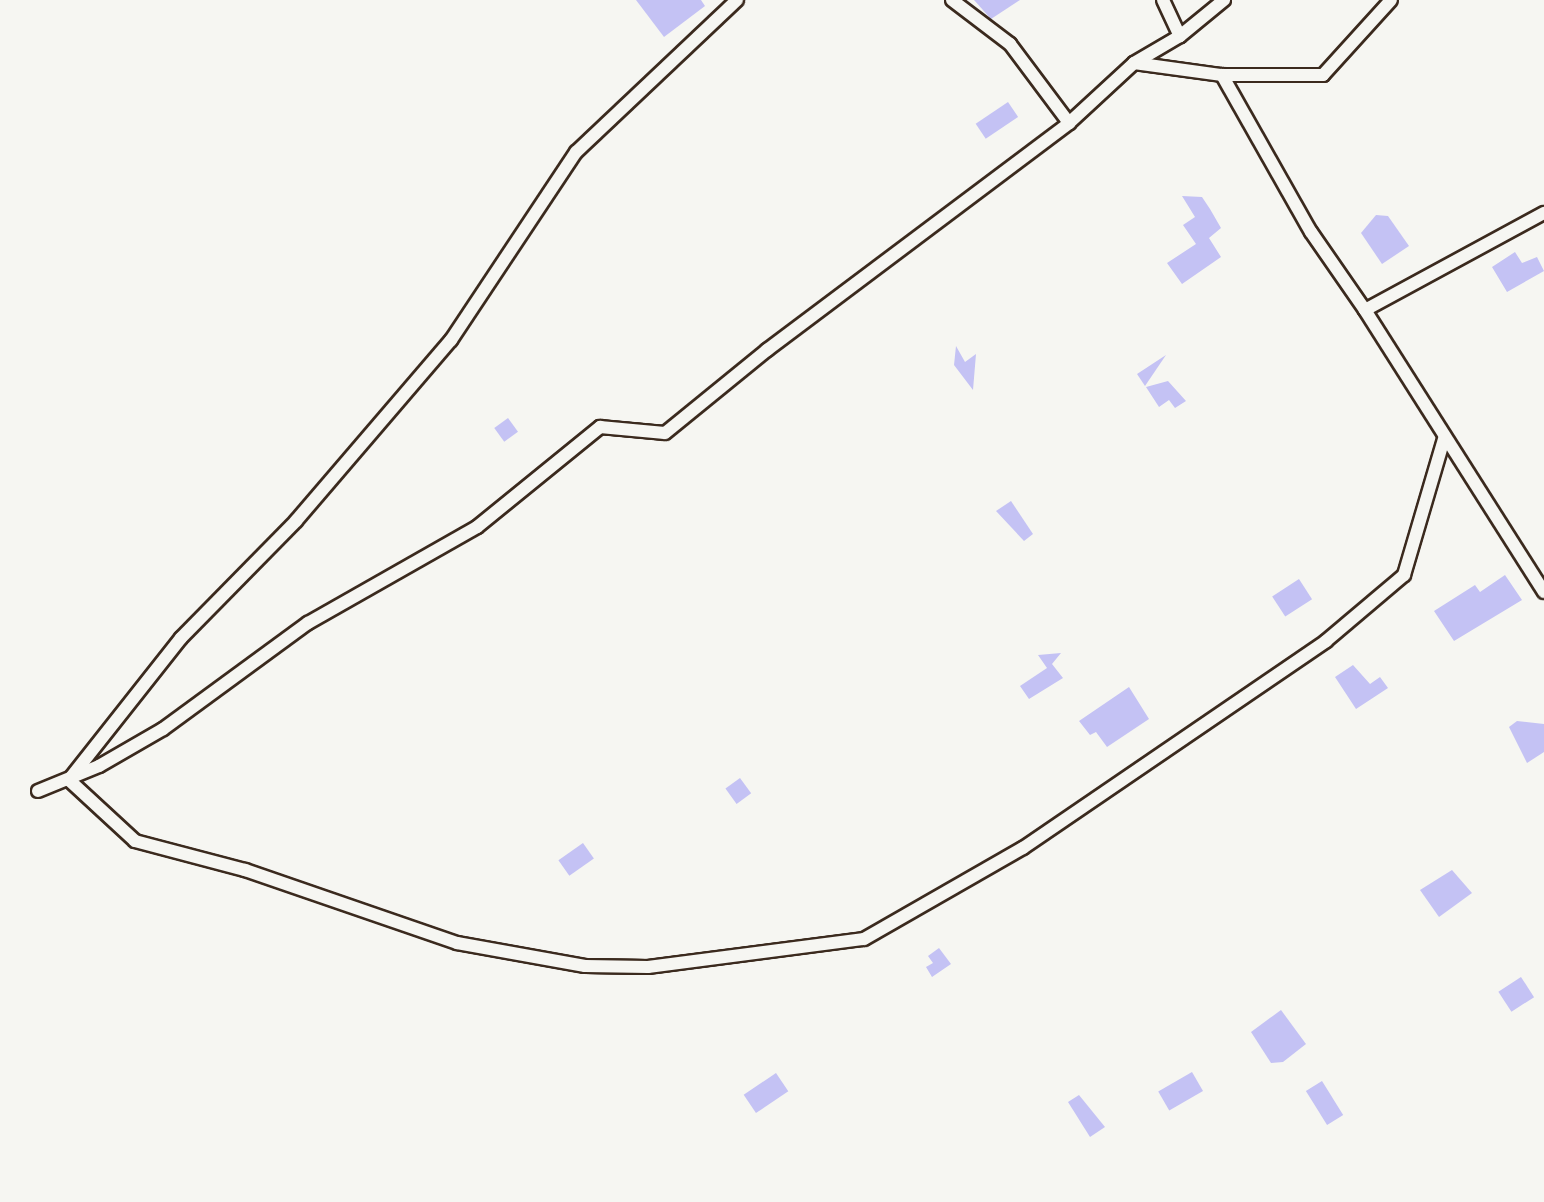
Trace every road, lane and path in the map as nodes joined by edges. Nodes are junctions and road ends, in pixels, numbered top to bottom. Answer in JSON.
{"nodes":[{"id":1,"x":737,"y":0,"type":"edge"},
{"id":2,"x":953,"y":0,"type":"edge"},
{"id":3,"x":1163,"y":0,"type":"edge"},
{"id":4,"x":1224,"y":0,"type":"edge"},
{"id":5,"x":1391,"y":0,"type":"edge"},
{"id":6,"x":1180,"y":36,"type":"junction"},
{"id":7,"x":1134,"y":63,"type":"junction"},
{"id":8,"x":1222,"y":75,"type":"junction"},
{"id":9,"x":1069,"y":122,"type":"junction"},
{"id":10,"x":1544,"y":213,"type":"edge"},
{"id":11,"x":1364,"y":310,"type":"junction"},
{"id":12,"x":1444,"y":439,"type":"junction"},
{"id":13,"x":1544,"y":592,"type":"edge"},
{"id":14,"x":69,"y":780,"type":"junction"},
{"id":15,"x":38,"y":791,"type":"dead end"}],
"edges":[{"from":1,"to":14,"type":"street"},
{"from":2,"to":9,"type":"street"},
{"from":3,"to":6,"type":"street"},
{"from":4,"to":6,"type":"street"},
{"from":5,"to":8,"type":"street"},
{"from":6,"to":7,"type":"street"},
{"from":7,"to":8,"type":"street"},
{"from":7,"to":9,"type":"street"},
{"from":8,"to":11,"type":"street"},
{"from":9,"to":14,"type":"street"},
{"from":10,"to":11,"type":"street"},
{"from":11,"to":12,"type":"street"},
{"from":12,"to":13,"type":"street"},
{"from":12,"to":14,"type":"street"},
{"from":14,"to":15,"type":"street"}]}
